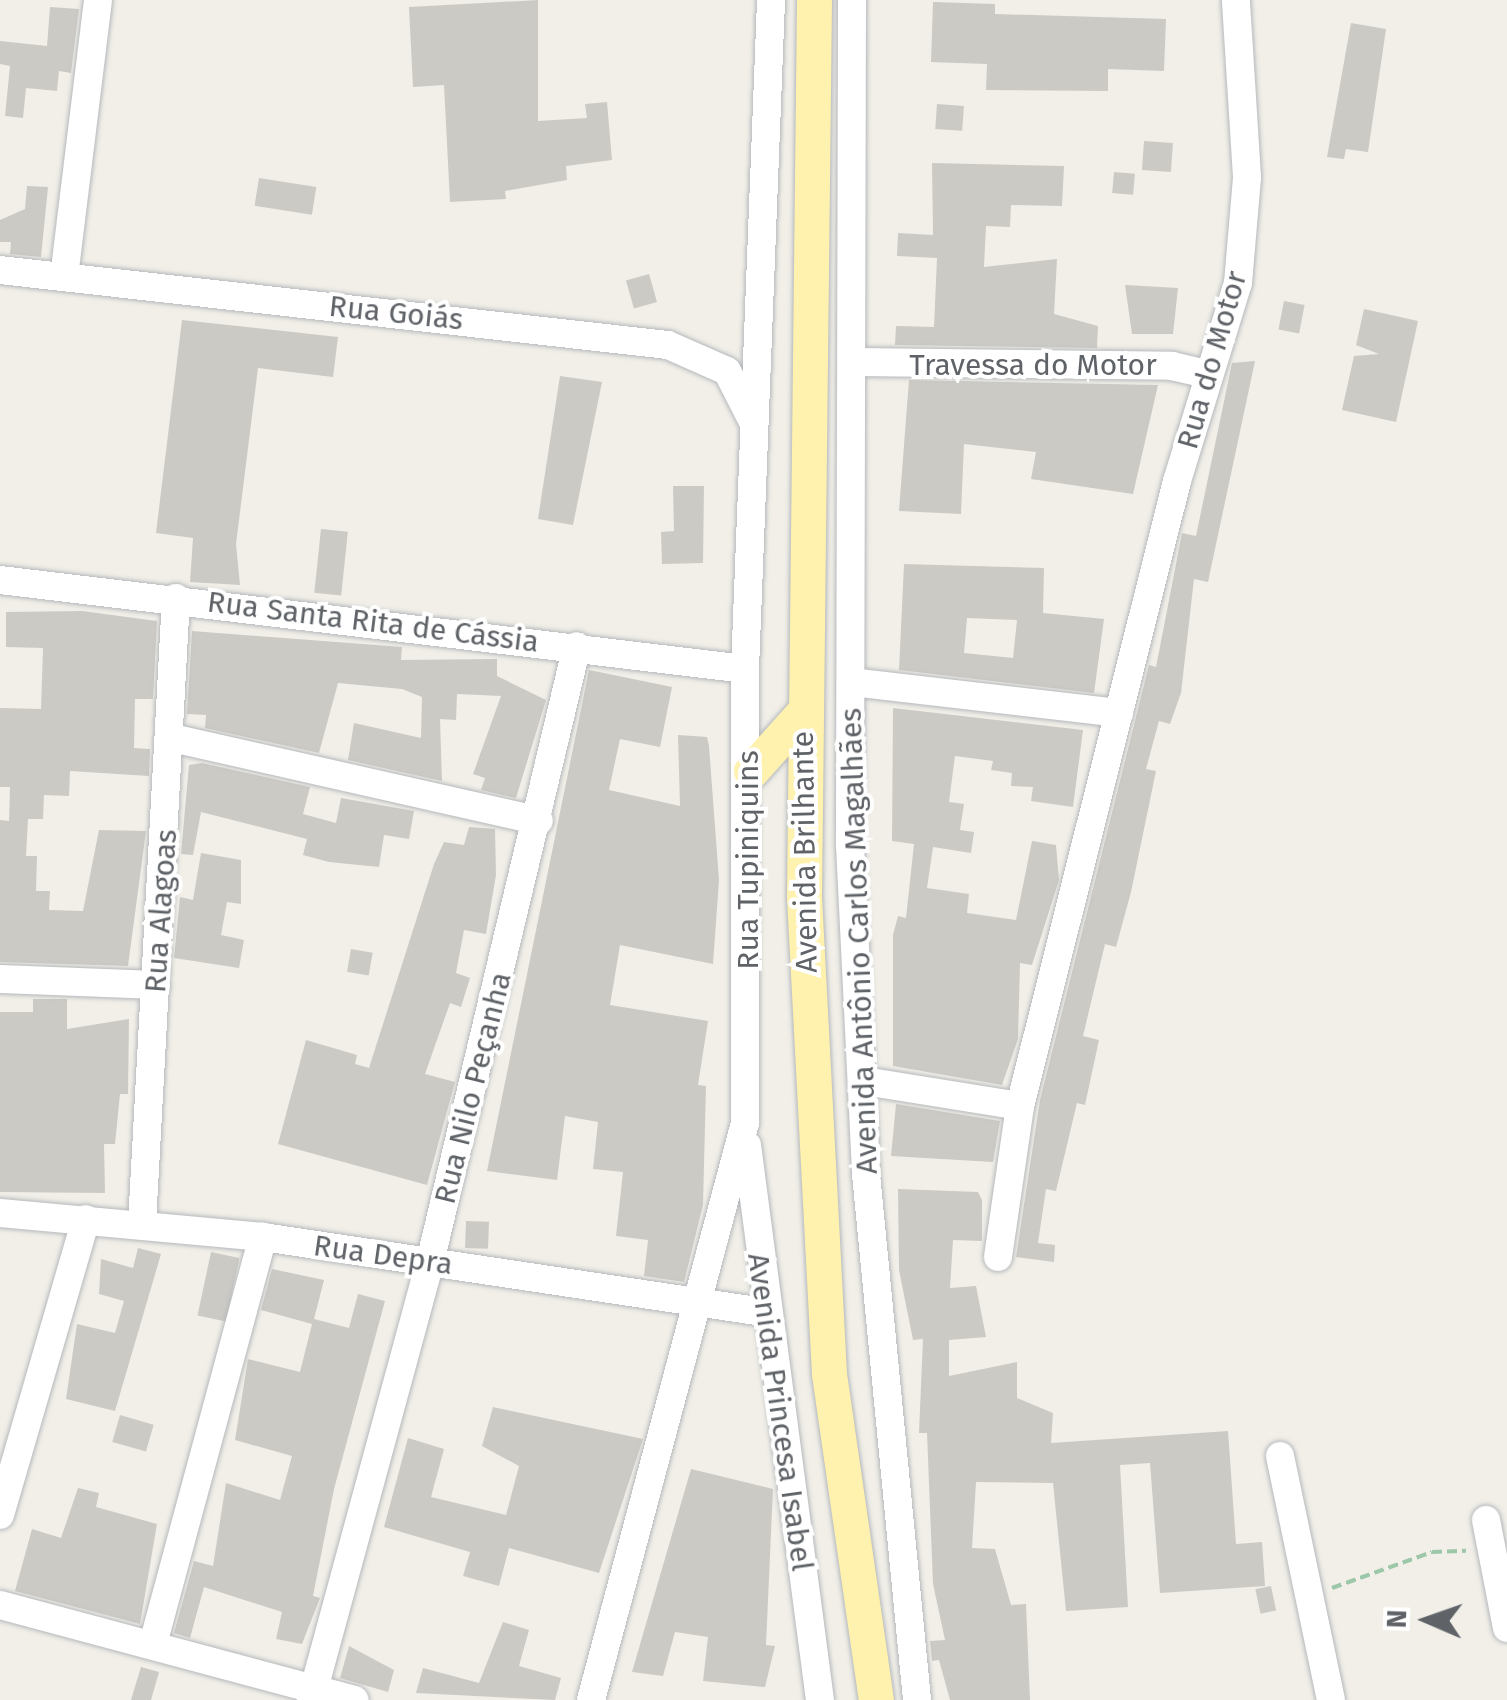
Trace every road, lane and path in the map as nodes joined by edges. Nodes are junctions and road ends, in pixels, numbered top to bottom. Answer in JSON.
{"nodes":[{"id":1,"x":98,"y":0,"type":"edge"},
{"id":2,"x":771,"y":0,"type":"edge"},
{"id":3,"x":814,"y":0,"type":"edge"},
{"id":4,"x":852,"y":0,"type":"edge"},
{"id":5,"x":1236,"y":0,"type":"edge"},
{"id":6,"x":813,"y":65,"type":"junction"},
{"id":7,"x":0,"y":270,"type":"edge"},
{"id":8,"x":64,"y":277,"type":"junction"},
{"id":9,"x":857,"y":362,"type":"junction"},
{"id":10,"x":1208,"y":374,"type":"junction"},
{"id":11,"x":754,"y":422,"type":"junction"},
{"id":12,"x":0,"y":580,"type":"edge"},
{"id":13,"x":176,"y":598,"type":"junction"},
{"id":14,"x":577,"y":646,"type":"junction"},
{"id":15,"x":745,"y":669,"type":"junction"},
{"id":16,"x":851,"y":682,"type":"junction"},
{"id":17,"x":1118,"y":713,"type":"junction"},
{"id":18,"x":802,"y":714,"type":"junction"},
{"id":19,"x":172,"y":738,"type":"junction"},
{"id":20,"x":750,"y":771,"type":"junction"},
{"id":21,"x":538,"y":821,"type":"junction"},
{"id":22,"x":0,"y":980,"type":"edge"},
{"id":23,"x":156,"y":986,"type":"junction"},
{"id":24,"x":864,"y":1081,"type":"junction"},
{"id":25,"x":1020,"y":1106,"type":"junction"},
{"id":26,"x":746,"y":1124,"type":"junction"},
{"id":27,"x":0,"y":1214,"type":"edge"},
{"id":28,"x":86,"y":1219,"type":"junction"},
{"id":29,"x":142,"y":1224,"type":"junction"},
{"id":30,"x":264,"y":1237,"type":"junction"},
{"id":31,"x":998,"y":1257,"type":"dead end"},
{"id":32,"x":430,"y":1262,"type":"junction"},
{"id":33,"x":701,"y":1304,"type":"junction"},
{"id":34,"x":763,"y":1312,"type":"junction"},
{"id":35,"x":1280,"y":1456,"type":"dead end"},
{"id":36,"x":0,"y":1515,"type":"edge"},
{"id":37,"x":1486,"y":1520,"type":"dead end"},
{"id":38,"x":1492,"y":1551,"type":"junction"},
{"id":39,"x":1310,"y":1598,"type":"junction"},
{"id":40,"x":0,"y":1605,"type":"edge"},
{"id":41,"x":1507,"y":1628,"type":"edge"},
{"id":42,"x":153,"y":1644,"type":"junction"},
{"id":43,"x":312,"y":1694,"type":"edge"},
{"id":44,"x":355,"y":1700,"type":"edge"},
{"id":45,"x":591,"y":1700,"type":"edge"},
{"id":46,"x":820,"y":1700,"type":"edge"},
{"id":47,"x":876,"y":1700,"type":"edge"},
{"id":48,"x":917,"y":1700,"type":"edge"},
{"id":49,"x":1331,"y":1700,"type":"edge"}],
"edges":[{"from":1,"to":8,"type":"street"},
{"from":2,"to":11,"type":"street","name":"Rua Tupiniquins"},
{"from":3,"to":6,"type":"main road","name":"Avenida Brilhante"},
{"from":4,"to":6,"type":"street"},
{"from":4,"to":9,"type":"street","name":"Avenida Antônio Carlos Magalhães"},
{"from":5,"to":10,"type":"street","name":"Rua do Motor"},
{"from":6,"to":18,"type":"main road","name":"Avenida Brilhante"},
{"from":7,"to":8,"type":"street","name":"Rua Goiás"},
{"from":8,"to":11,"type":"street","name":"Rua Goiás"},
{"from":9,"to":10,"type":"street","name":"Travessa do Motor"},
{"from":9,"to":16,"type":"street","name":"Avenida Antônio Carlos Magalhães"},
{"from":10,"to":17,"type":"street","name":"Rua do Motor"},
{"from":11,"to":15,"type":"street","name":"Rua Tupiniquins"},
{"from":12,"to":13,"type":"street","name":"Rua Santa Rita de Cássia"},
{"from":13,"to":14,"type":"street","name":"Rua Santa Rita de Cássia"},
{"from":13,"to":19,"type":"street","name":"Rua Alagoas"},
{"from":14,"to":15,"type":"street","name":"Rua Santa Rita de Cássia"},
{"from":14,"to":21,"type":"street","name":"Rua Nilo Peçanha"},
{"from":15,"to":20,"type":"street","name":"Rua Tupiniquins"},
{"from":16,"to":17,"type":"street"},
{"from":16,"to":24,"type":"street","name":"Avenida Antônio Carlos Magalhães"},
{"from":17,"to":25,"type":"street","name":"Rua do Motor"},
{"from":18,"to":20,"type":"main road"},
{"from":18,"to":47,"type":"main road","name":"Avenida Brilhante"},
{"from":19,"to":21,"type":"street"},
{"from":19,"to":23,"type":"street","name":"Rua Alagoas"},
{"from":20,"to":26,"type":"street","name":"Rua Tupiniquins"},
{"from":21,"to":32,"type":"street","name":"Rua Nilo Peçanha"},
{"from":22,"to":23,"type":"street"},
{"from":23,"to":29,"type":"street","name":"Rua Alagoas"},
{"from":24,"to":25,"type":"street"},
{"from":24,"to":48,"type":"street","name":"Avenida Antônio Carlos Magalhães"},
{"from":25,"to":31,"type":"street","name":"Rua do Motor"},
{"from":26,"to":33,"type":"street","name":"Rua Tupiniquins"},
{"from":26,"to":34,"type":"street","name":"Avenida Princesa Isabel"},
{"from":27,"to":28,"type":"street","name":"Rua Depra"},
{"from":28,"to":29,"type":"street","name":"Rua Depra"},
{"from":28,"to":36,"type":"street"},
{"from":29,"to":30,"type":"street","name":"Rua Depra"},
{"from":30,"to":32,"type":"street","name":"Rua Depra"},
{"from":30,"to":42,"type":"street"},
{"from":32,"to":33,"type":"street","name":"Rua Depra"},
{"from":32,"to":43,"type":"street","name":"Rua Nilo Peçanha"},
{"from":33,"to":34,"type":"street","name":"Rua Depra"},
{"from":33,"to":45,"type":"street","name":"Rua Tupiniquins"},
{"from":34,"to":46,"type":"street","name":"Avenida Princesa Isabel"},
{"from":35,"to":39,"type":"street"},
{"from":37,"to":38,"type":"street"},
{"from":38,"to":39,"type":"path"},
{"from":38,"to":41,"type":"street"},
{"from":39,"to":49,"type":"street"},
{"from":40,"to":42,"type":"street"},
{"from":42,"to":43,"type":"street"},
{"from":43,"to":44,"type":"street"}]}
